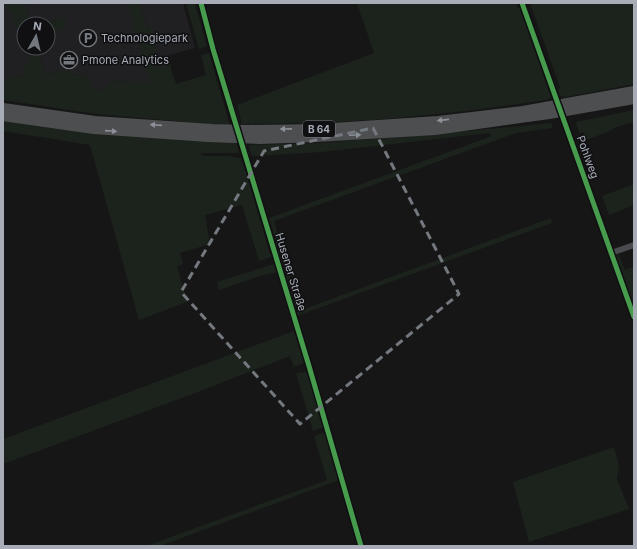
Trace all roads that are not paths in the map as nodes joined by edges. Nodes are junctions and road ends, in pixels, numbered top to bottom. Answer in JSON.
{"nodes":[{"id":1,"x":201,"y":3,"type":"edge"},
{"id":2,"x":522,"y":3,"type":"edge"},
{"id":3,"x":634,"y":91,"type":"edge"},
{"id":4,"x":634,"y":98,"type":"edge"},
{"id":5,"x":3,"y":108,"type":"edge"},
{"id":6,"x":3,"y":116,"type":"edge"},
{"id":7,"x":634,"y":245,"type":"edge"},
{"id":8,"x":611,"y":253,"type":"junction"},
{"id":9,"x":634,"y":317,"type":"edge"},
{"id":10,"x":362,"y":546,"type":"edge"}],
"edges":[{"from":1,"to":10,"type":"street","name":"Husener Straße","bridge":true},
{"from":2,"to":8,"type":"street","name":"Pohlweg","bridge":true},
{"from":3,"to":5,"type":"highway","number":"B 64","one_way":true},
{"from":6,"to":4,"type":"highway","number":"B 64","one_way":true},
{"from":7,"to":8,"type":"street"},
{"from":8,"to":9,"type":"street","name":"Pohlweg"}]}
